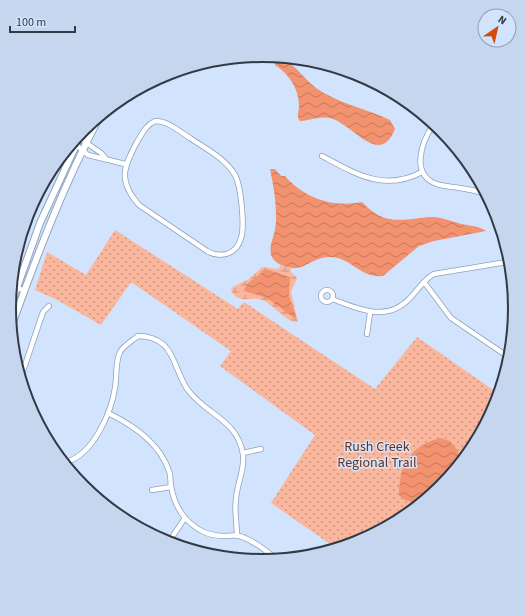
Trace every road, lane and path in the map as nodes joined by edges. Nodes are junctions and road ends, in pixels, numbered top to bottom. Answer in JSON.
{"nodes":[{"id":1,"x":94,"y":129,"type":"edge"},
{"id":2,"x":432,"y":129,"type":"edge"},
{"id":3,"x":82,"y":140,"type":"edge"},
{"id":4,"x":87,"y":143,"type":"junction"},
{"id":5,"x":77,"y":145,"type":"edge"},
{"id":6,"x":83,"y":151,"type":"junction"},
{"id":7,"x":71,"y":153,"type":"edge"},
{"id":8,"x":322,"y":156,"type":"dead end"},
{"id":9,"x":106,"y":159,"type":"junction"},
{"id":10,"x":125,"y":164,"type":"junction"},
{"id":11,"x":422,"y":172,"type":"junction"},
{"id":12,"x":480,"y":193,"type":"edge"},
{"id":13,"x":504,"y":262,"type":"edge"},
{"id":14,"x":18,"y":280,"type":"edge"},
{"id":15,"x":424,"y":282,"type":"junction"},
{"id":16,"x":17,"y":288,"type":"edge"},
{"id":17,"x":25,"y":291,"type":"junction"},
{"id":18,"x":332,"y":299,"type":"dead end"},
{"id":19,"x":48,"y":306,"type":"dead end"},
{"id":20,"x":370,"y":313,"type":"junction"},
{"id":21,"x":16,"y":314,"type":"edge"},
{"id":22,"x":367,"y":334,"type":"dead end"},
{"id":23,"x":504,"y":355,"type":"edge"},
{"id":24,"x":24,"y":369,"type":"edge"},
{"id":25,"x":108,"y":413,"type":"junction"},
{"id":26,"x":261,"y":449,"type":"dead end"},
{"id":27,"x":243,"y":453,"type":"junction"},
{"id":28,"x":69,"y":461,"type":"edge"},
{"id":29,"x":171,"y":487,"type":"junction"},
{"id":30,"x":152,"y":490,"type":"dead end"},
{"id":31,"x":185,"y":518,"type":"junction"},
{"id":32,"x":237,"y":535,"type":"junction"},
{"id":33,"x":171,"y":537,"type":"edge"},
{"id":34,"x":270,"y":554,"type":"edge"}],
"edges":[{"from":1,"to":4,"type":"main road"},
{"from":2,"to":11,"type":"street"},
{"from":3,"to":4,"type":"street"},
{"from":4,"to":6,"type":"main road"},
{"from":4,"to":9,"type":"street"},
{"from":5,"to":6,"type":"street"},
{"from":6,"to":9,"type":"street"},
{"from":6,"to":17,"type":"main road"},
{"from":7,"to":14,"type":"main road"},
{"from":8,"to":11,"type":"street"},
{"from":9,"to":10,"type":"street"},
{"from":10,"to":10,"type":"street"},
{"from":11,"to":12,"type":"street"},
{"from":13,"to":15,"type":"street"},
{"from":15,"to":20,"type":"street"},
{"from":15,"to":23,"type":"street"},
{"from":16,"to":17,"type":"street"},
{"from":17,"to":21,"type":"main road"},
{"from":18,"to":20,"type":"street"},
{"from":19,"to":24,"type":"street"},
{"from":20,"to":22,"type":"street"},
{"from":25,"to":27,"type":"street"},
{"from":25,"to":28,"type":"street"},
{"from":25,"to":29,"type":"street"},
{"from":26,"to":27,"type":"street"},
{"from":27,"to":32,"type":"street"},
{"from":29,"to":30,"type":"street"},
{"from":29,"to":31,"type":"street"},
{"from":31,"to":32,"type":"street"},
{"from":31,"to":33,"type":"street"},
{"from":32,"to":34,"type":"street"}]}
